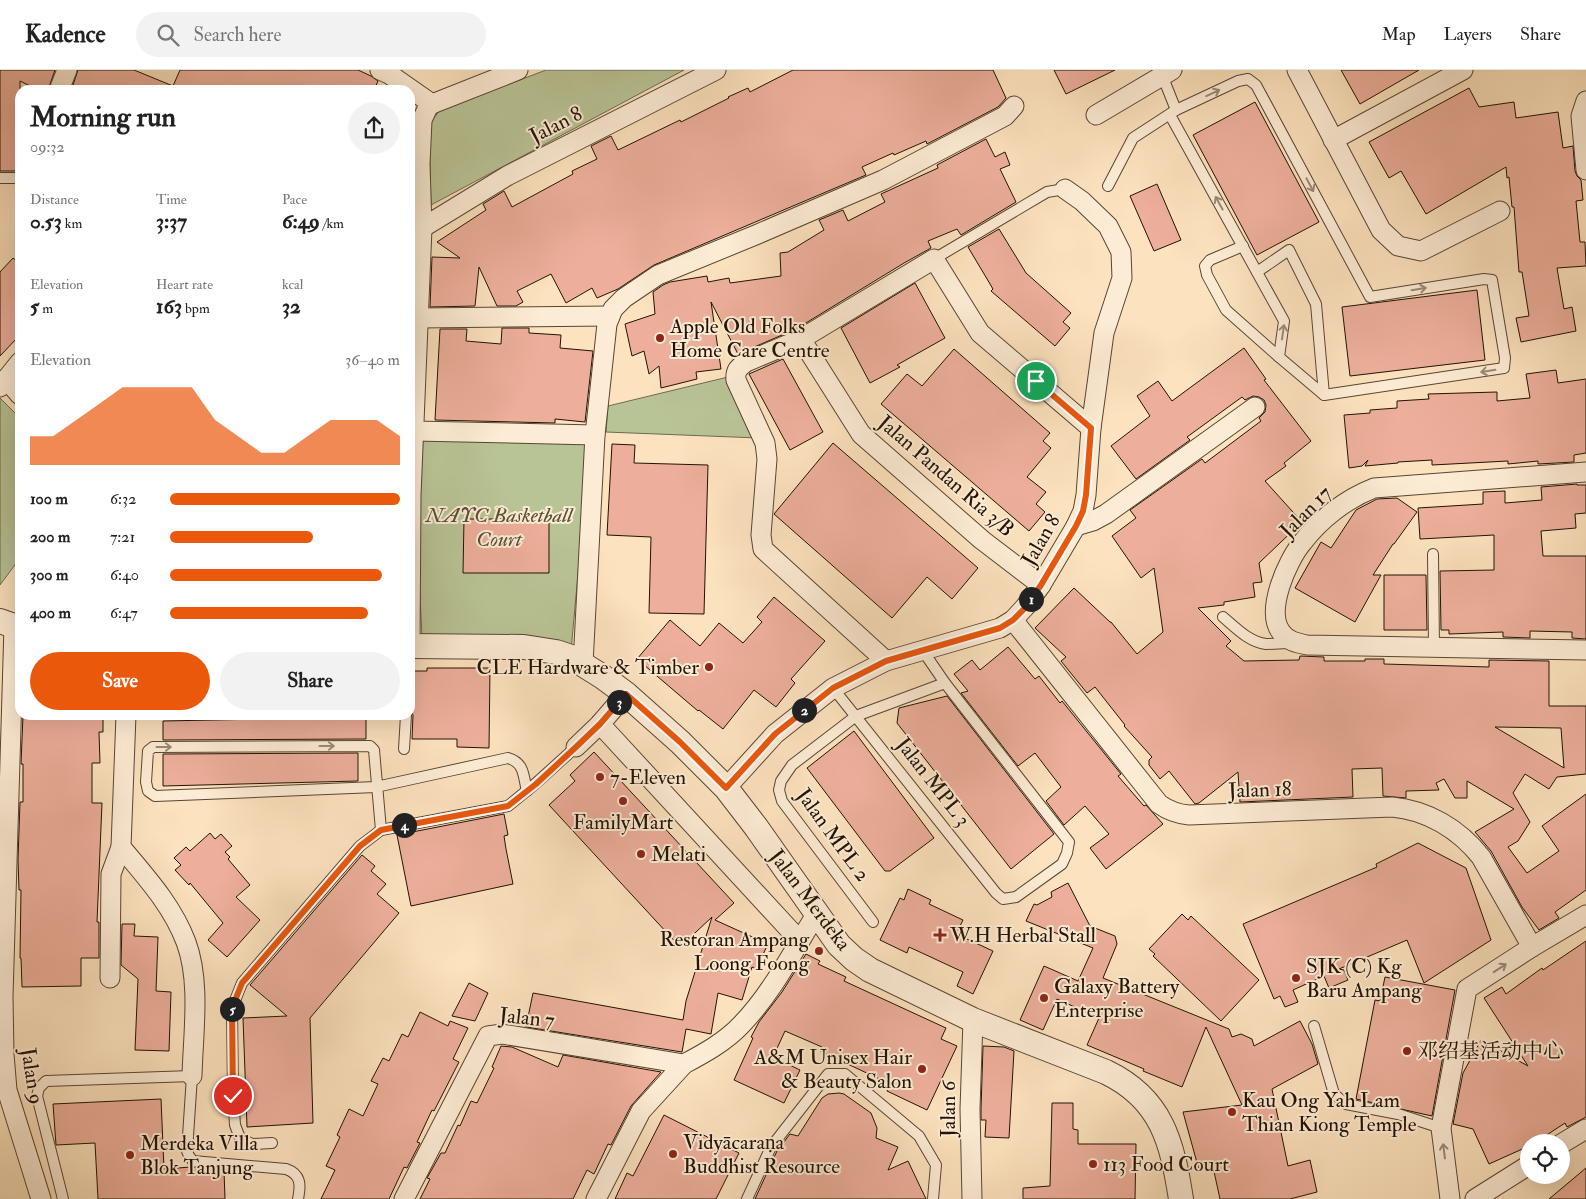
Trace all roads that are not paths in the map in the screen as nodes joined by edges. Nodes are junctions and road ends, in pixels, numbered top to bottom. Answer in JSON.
{"nodes":[{"id":1,"x":67,"y":70,"type":"edge"},
{"id":2,"x":380,"y":70,"type":"edge"},
{"id":3,"x":518,"y":70,"type":"edge"},
{"id":4,"x":716,"y":70,"type":"edge"},
{"id":5,"x":1297,"y":70,"type":"edge"},
{"id":6,"x":1464,"y":70,"type":"edge"},
{"id":7,"x":1167,"y":73,"type":"edge"},
{"id":8,"x":61,"y":85,"type":"edge"},
{"id":9,"x":403,"y":85,"type":"edge"},
{"id":10,"x":415,"y":94,"type":"edge"},
{"id":11,"x":1586,"y":101,"type":"edge"},
{"id":12,"x":430,"y":106,"type":"junction"},
{"id":13,"x":1014,"y":106,"type":"dead end"},
{"id":14,"x":1173,"y":113,"type":"junction"},
{"id":15,"x":1096,"y":114,"type":"dead end"},
{"id":16,"x":1333,"y":140,"type":"junction"},
{"id":17,"x":1586,"y":170,"type":"edge"},
{"id":18,"x":415,"y":176,"type":"edge"},
{"id":19,"x":0,"y":178,"type":"edge"},
{"id":20,"x":15,"y":178,"type":"edge"},
{"id":21,"x":1108,"y":186,"type":"dead end"},
{"id":22,"x":1065,"y":189,"type":"joint"},
{"id":23,"x":1500,"y":211,"type":"dead end"},
{"id":24,"x":422,"y":228,"type":"junction"},
{"id":25,"x":1243,"y":246,"type":"junction"},
{"id":26,"x":934,"y":259,"type":"junction"},
{"id":27,"x":1257,"y":272,"type":"junction"},
{"id":28,"x":610,"y":316,"type":"junction"},
{"id":29,"x":418,"y":318,"type":"junction"},
{"id":30,"x":801,"y":339,"type":"junction"},
{"id":31,"x":1279,"y":357,"type":"junction"},
{"id":32,"x":15,"y":368,"type":"edge"},
{"id":33,"x":3,"y":383,"type":"edge"},
{"id":34,"x":15,"y":391,"type":"edge"},
{"id":35,"x":1324,"y":395,"type":"junction"},
{"id":36,"x":415,"y":403,"type":"edge"},
{"id":37,"x":1255,"y":407,"type":"dead end"},
{"id":38,"x":1091,"y":428,"type":"junction"},
{"id":39,"x":415,"y":431,"type":"edge"},
{"id":40,"x":595,"y":435,"type":"junction"},
{"id":41,"x":1586,"y":472,"type":"edge"},
{"id":42,"x":1076,"y":526,"type":"junction"},
{"id":43,"x":1433,"y":554,"type":"dead end"},
{"id":44,"x":1041,"y":585,"type":"junction"},
{"id":45,"x":1223,"y":617,"type":"dead end"},
{"id":46,"x":1013,"y":620,"type":"junction"},
{"id":47,"x":11,"y":625,"type":"edge"},
{"id":48,"x":1297,"y":643,"type":"junction"},
{"id":49,"x":415,"y":647,"type":"edge"},
{"id":50,"x":1434,"y":648,"type":"junction"},
{"id":51,"x":1586,"y":650,"type":"edge"},
{"id":52,"x":923,"y":651,"type":"junction"},
{"id":53,"x":886,"y":661,"type":"junction"},
{"id":54,"x":583,"y":664,"type":"junction"},
{"id":55,"x":945,"y":683,"type":"junction"},
{"id":56,"x":833,"y":688,"type":"junction"},
{"id":57,"x":626,"y":694,"type":"junction"},
{"id":58,"x":856,"y":716,"type":"junction"},
{"id":59,"x":126,"y":720,"type":"edge"},
{"id":60,"x":406,"y":720,"type":"edge"},
{"id":61,"x":600,"y":724,"type":"junction"},
{"id":62,"x":576,"y":747,"type":"joint"},
{"id":63,"x":404,"y":749,"type":"dead end"},
{"id":64,"x":376,"y":787,"type":"junction"},
{"id":65,"x":726,"y":788,"type":"junction"},
{"id":66,"x":526,"y":791,"type":"junction"},
{"id":67,"x":381,"y":830,"type":"junction"},
{"id":68,"x":121,"y":847,"type":"junction"},
{"id":69,"x":817,"y":914,"type":"junction"},
{"id":70,"x":1586,"y":915,"type":"edge"},
{"id":71,"x":873,"y":922,"type":"dead end"},
{"id":72,"x":800,"y":940,"type":"junction"},
{"id":73,"x":1532,"y":947,"type":"junction"},
{"id":74,"x":110,"y":978,"type":"dead end"},
{"id":75,"x":2,"y":997,"type":"edge"},
{"id":76,"x":973,"y":1020,"type":"junction"},
{"id":77,"x":1314,"y":1026,"type":"dead end"},
{"id":78,"x":684,"y":1064,"type":"junction"},
{"id":79,"x":192,"y":1076,"type":"junction"},
{"id":80,"x":1441,"y":1128,"type":"junction"},
{"id":81,"x":1586,"y":1129,"type":"edge"},
{"id":82,"x":1570,"y":1139,"type":"edge"},
{"id":83,"x":272,"y":1144,"type":"dead end"},
{"id":84,"x":1520,"y":1171,"type":"edge"},
{"id":85,"x":41,"y":1199,"type":"edge"},
{"id":86,"x":63,"y":1199,"type":"edge"},
{"id":87,"x":298,"y":1199,"type":"edge"},
{"id":88,"x":404,"y":1199,"type":"edge"},
{"id":89,"x":596,"y":1199,"type":"edge"},
{"id":90,"x":747,"y":1199,"type":"edge"},
{"id":91,"x":933,"y":1199,"type":"edge"},
{"id":92,"x":972,"y":1199,"type":"edge"},
{"id":93,"x":1181,"y":1199,"type":"edge"},
{"id":94,"x":1450,"y":1199,"type":"edge"},
{"id":95,"x":1475,"y":1199,"type":"edge"}],
"edges":[{"from":1,"to":8,"type":"street"},
{"from":2,"to":9,"type":"street"},
{"from":3,"to":12,"type":"street"},
{"from":4,"to":24,"type":"street","name":"Jalan 8"},
{"from":5,"to":16,"type":"street"},
{"from":6,"to":16,"type":"street"},
{"from":7,"to":14,"type":"lane"},
{"from":7,"to":15,"type":"street"},
{"from":10,"to":12,"type":"street"},
{"from":11,"to":17,"type":"street"},
{"from":12,"to":18,"type":"street"},
{"from":13,"to":28,"type":"street"},
{"from":14,"to":21,"type":"lane"},
{"from":25,"to":14,"type":"lane","one_way":true},
{"from":14,"to":35,"type":"lane","one_way":true},
{"from":16,"to":23,"type":"street"},
{"from":18,"to":24,"type":"street"},
{"from":19,"to":20,"type":"lane"},
{"from":22,"to":26,"type":"lane"},
{"from":22,"to":38,"type":"street","name":"Jalan 8"},
{"from":24,"to":29,"type":"street"},
{"from":25,"to":27,"type":"lane"},
{"from":25,"to":31,"type":"lane"},
{"from":26,"to":30,"type":"street"},
{"from":26,"to":38,"type":"street"},
{"from":31,"to":27,"type":"lane","one_way":true},
{"from":27,"to":35,"type":"lane"},
{"from":28,"to":29,"type":"street"},
{"from":28,"to":40,"type":"street"},
{"from":29,"to":36,"type":"street"},
{"from":30,"to":44,"type":"street","name":"Jalan Pandan Ria 3/B"},
{"from":30,"to":53,"type":"street"},
{"from":31,"to":35,"type":"lane"},
{"from":32,"to":33,"type":"street"},
{"from":33,"to":34,"type":"street"},
{"from":37,"to":42,"type":"street"},
{"from":38,"to":42,"type":"street","name":"Jalan 8"},
{"from":39,"to":40,"type":"street"},
{"from":40,"to":54,"type":"street"},
{"from":41,"to":48,"type":"street","name":"Jalan 17"},
{"from":42,"to":44,"type":"street","name":"Jalan 8"},
{"from":43,"to":50,"type":"lane"},
{"from":44,"to":46,"type":"street","name":"Jalan 8"},
{"from":45,"to":48,"type":"lane"},
{"from":46,"to":52,"type":"street","name":"Jalan 8"},
{"from":46,"to":73,"type":"street","name":"Jalan 18"},
{"from":47,"to":75,"type":"street","name":"Jalan 9"},
{"from":48,"to":50,"type":"street"},
{"from":49,"to":54,"type":"street","name":"Jalan Merdeka"},
{"from":50,"to":51,"type":"street"},
{"from":52,"to":53,"type":"street","name":"Jalan 8"},
{"from":52,"to":55,"type":"lane"},
{"from":53,"to":56,"type":"street","name":"Jalan 8"},
{"from":54,"to":57,"type":"street","name":"Jalan Merdeka"},
{"from":55,"to":58,"type":"lane","name":"Jalan MPL 2"},
{"from":55,"to":58,"type":"lane","name":"Jalan MPL 3"},
{"from":56,"to":58,"type":"lane","name":"Jalan MPL 3"},
{"from":56,"to":65,"type":"street","name":"Jalan 8"},
{"from":57,"to":61,"type":"street"},
{"from":57,"to":65,"type":"street","name":"Jalan Merdeka"},
{"from":58,"to":71,"type":"lane","name":"Jalan MPL 2"},
{"from":59,"to":68,"type":"street"},
{"from":60,"to":63,"type":"lane"},
{"from":61,"to":62,"type":"street"},
{"from":61,"to":72,"type":"street"},
{"from":62,"to":66,"type":"lane"},
{"from":64,"to":64,"type":"lane","one_way":true},
{"from":64,"to":66,"type":"lane"},
{"from":64,"to":67,"type":"lane"},
{"from":65,"to":69,"type":"street","name":"Jalan Merdeka"},
{"from":66,"to":67,"type":"lane"},
{"from":67,"to":83,"type":"lane"},
{"from":68,"to":74,"type":"street"},
{"from":68,"to":79,"type":"street"},
{"from":69,"to":72,"type":"street"},
{"from":69,"to":76,"type":"street","name":"Jalan Merdeka"},
{"from":70,"to":73,"type":"street"},
{"from":72,"to":78,"type":"street"},
{"from":80,"to":73,"type":"street","one_way":true},
{"from":75,"to":85,"type":"street","name":"Jalan 9"},
{"from":76,"to":92,"type":"street","name":"Jalan 6"},
{"from":76,"to":93,"type":"street","name":"Jalan Merdeka"},
{"from":77,"to":80,"type":"lane"},
{"from":78,"to":88,"type":"street","name":"Jalan 7"},
{"from":78,"to":89,"type":"street"},
{"from":79,"to":86,"type":"lane"},
{"from":79,"to":87,"type":"lane"},
{"from":94,"to":80,"type":"street","one_way":true},
{"from":81,"to":82,"type":"street"},
{"from":84,"to":95,"type":"street"},
{"from":90,"to":91,"type":"lane"}]}
